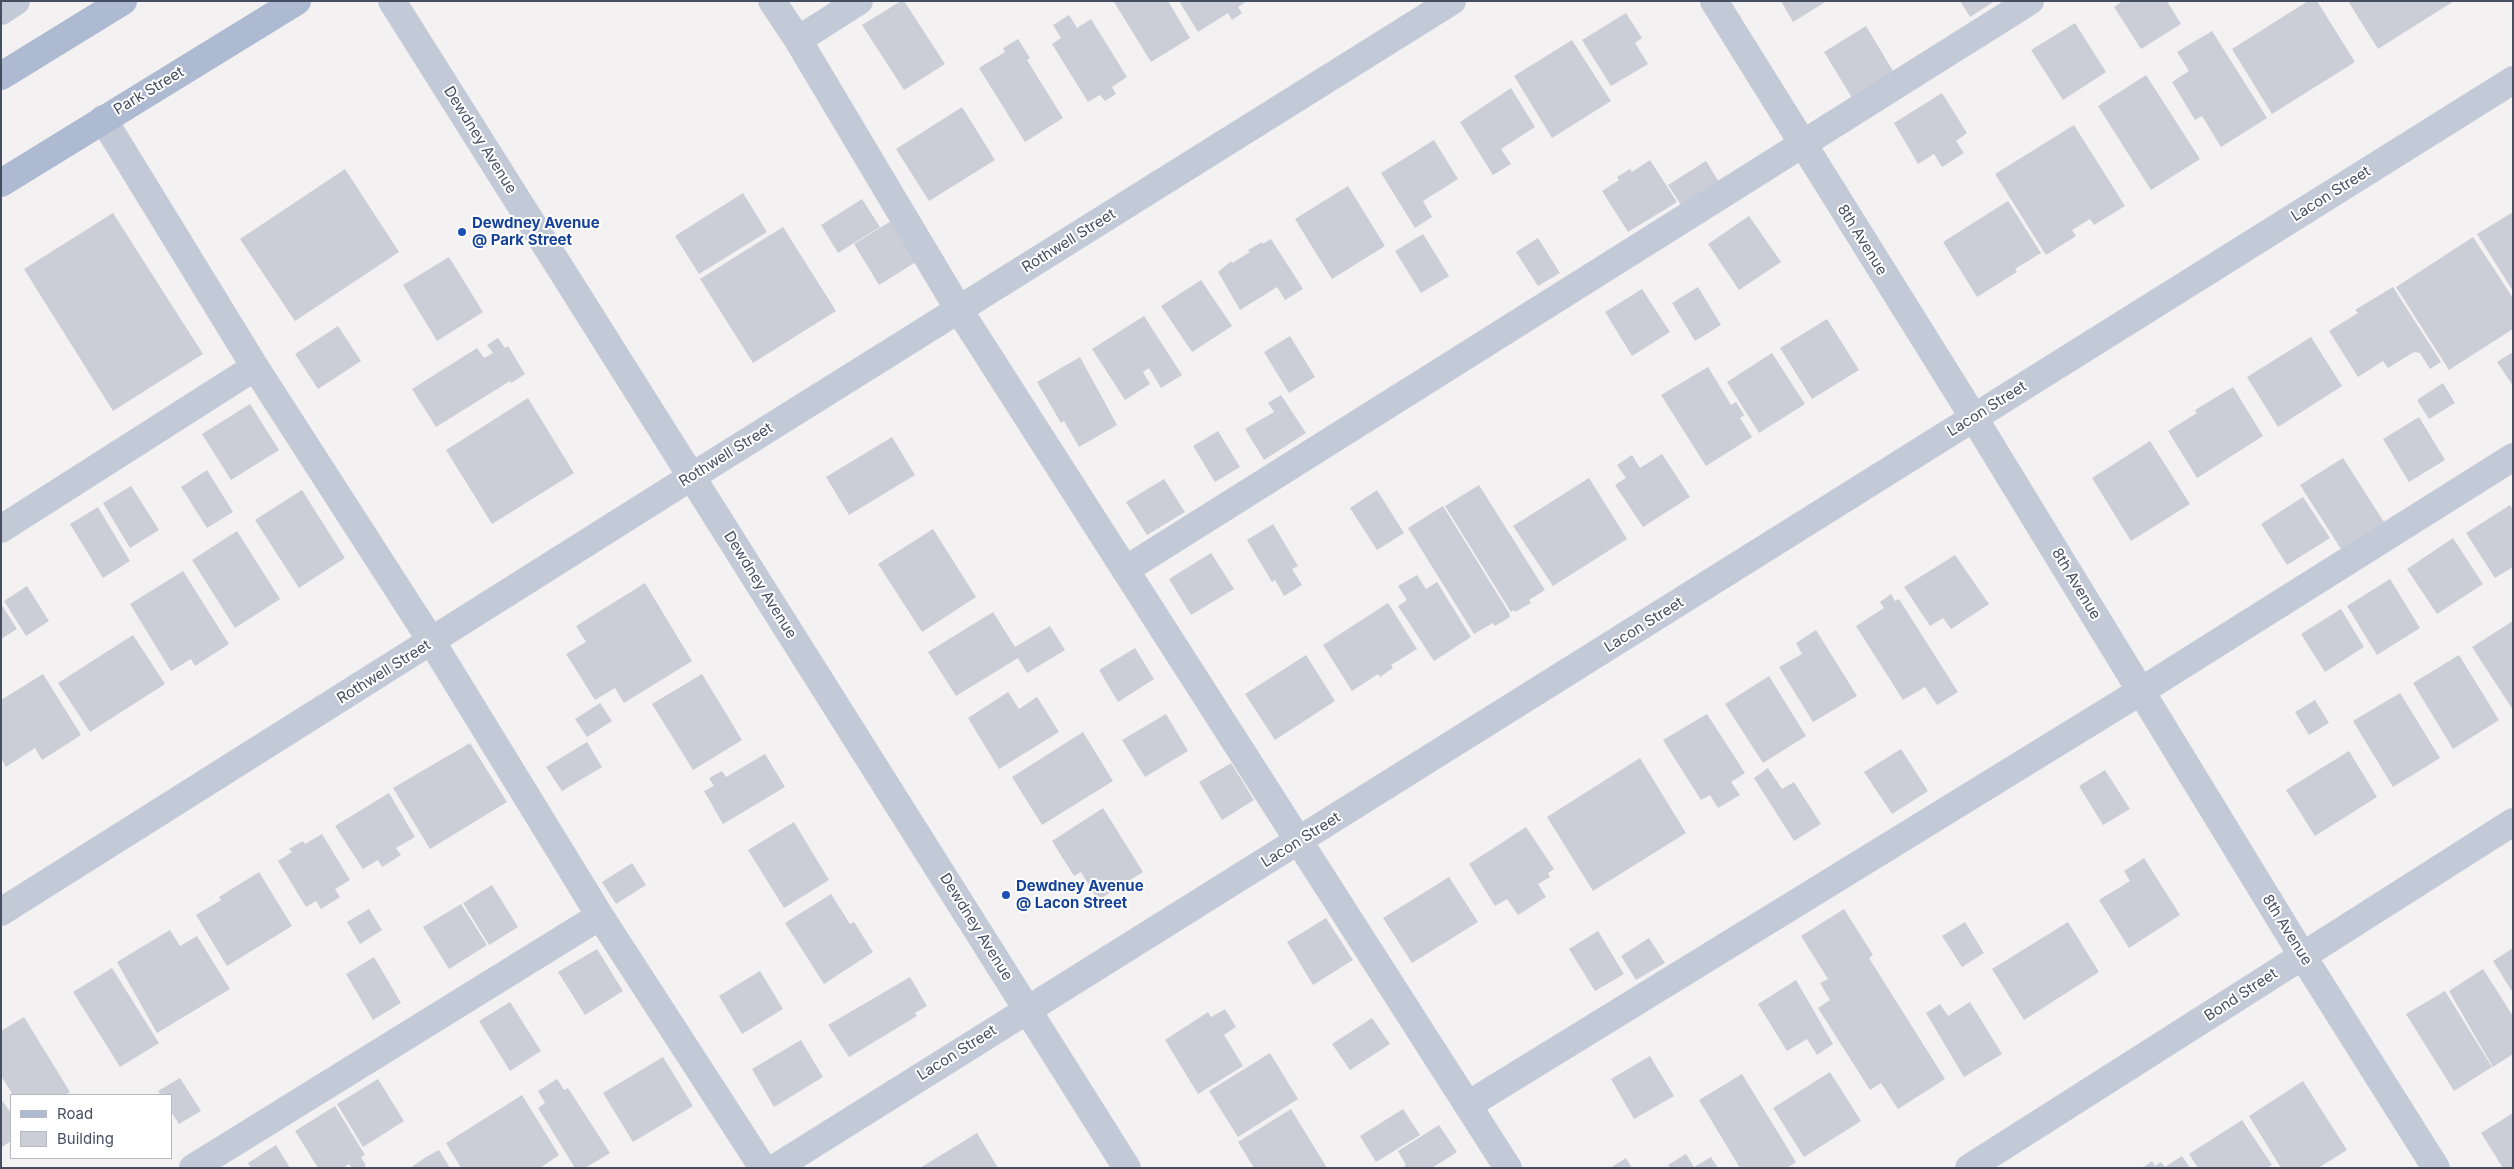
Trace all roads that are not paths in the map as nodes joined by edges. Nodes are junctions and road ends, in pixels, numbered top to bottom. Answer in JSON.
{"nodes":[{"id":1,"x":16,"y":1,"type":"edge"},
{"id":2,"x":297,"y":1,"type":"edge"},
{"id":3,"x":392,"y":1,"type":"edge"},
{"id":4,"x":772,"y":1,"type":"edge"},
{"id":5,"x":860,"y":1,"type":"edge"},
{"id":6,"x":1452,"y":1,"type":"edge"},
{"id":7,"x":1714,"y":1,"type":"edge"},
{"id":8,"x":2030,"y":1,"type":"edge"},
{"id":9,"x":114,"y":4,"type":"edge"},
{"id":10,"x":1,"y":11,"type":"edge"},
{"id":11,"x":798,"y":40,"type":"junction"},
{"id":12,"x":1,"y":76,"type":"edge"},
{"id":13,"x":2513,"y":80,"type":"edge"},
{"id":14,"x":103,"y":119,"type":"junction"},
{"id":15,"x":1803,"y":145,"type":"junction"},
{"id":16,"x":1,"y":183,"type":"edge"},
{"id":17,"x":959,"y":310,"type":"junction"},
{"id":18,"x":255,"y":367,"type":"junction"},
{"id":19,"x":1974,"y":418,"type":"junction"},
{"id":20,"x":2513,"y":457,"type":"edge"},
{"id":21,"x":691,"y":476,"type":"junction"},
{"id":22,"x":1,"y":529,"type":"edge"},
{"id":23,"x":1125,"y":570,"type":"junction"},
{"id":24,"x":432,"y":642,"type":"junction"},
{"id":25,"x":2141,"y":691,"type":"junction"},
{"id":26,"x":2513,"y":822,"type":"edge"},
{"id":27,"x":1299,"y":842,"type":"junction"},
{"id":28,"x":1,"y":912,"type":"edge"},
{"id":29,"x":600,"y":916,"type":"junction"},
{"id":30,"x":2302,"y":955,"type":"junction"},
{"id":31,"x":1027,"y":1008,"type":"junction"},
{"id":32,"x":1468,"y":1105,"type":"junction"},
{"id":33,"x":193,"y":1168,"type":"edge"},
{"id":34,"x":763,"y":1168,"type":"edge"},
{"id":35,"x":775,"y":1168,"type":"edge"},
{"id":36,"x":1127,"y":1168,"type":"edge"},
{"id":37,"x":1508,"y":1168,"type":"edge"},
{"id":38,"x":1969,"y":1168,"type":"edge"},
{"id":39,"x":2436,"y":1168,"type":"edge"}],
"edges":[{"from":1,"to":10,"type":"street"},
{"from":2,"to":14,"type":"main road","name":"Park Street"},
{"from":3,"to":21,"type":"street","name":"Dewdney Avenue"},
{"from":4,"to":11,"type":"street"},
{"from":5,"to":11,"type":"street"},
{"from":6,"to":17,"type":"street","name":"Rothwell Street"},
{"from":7,"to":15,"type":"street","name":"8th Avenue"},
{"from":8,"to":15,"type":"street"},
{"from":9,"to":12,"type":"main road"},
{"from":11,"to":17,"type":"street"},
{"from":13,"to":19,"type":"street","name":"Lacon Street"},
{"from":14,"to":16,"type":"main road","name":"Park Street"},
{"from":14,"to":18,"type":"street"},
{"from":15,"to":19,"type":"street","name":"8th Avenue"},
{"from":15,"to":23,"type":"street"},
{"from":17,"to":21,"type":"street","name":"Rothwell Street"},
{"from":17,"to":23,"type":"street"},
{"from":18,"to":22,"type":"street"},
{"from":18,"to":24,"type":"street"},
{"from":19,"to":25,"type":"street","name":"8th Avenue"},
{"from":19,"to":27,"type":"street","name":"Lacon Street"},
{"from":20,"to":25,"type":"street"},
{"from":21,"to":24,"type":"street","name":"Rothwell Street"},
{"from":21,"to":31,"type":"street","name":"Dewdney Avenue"},
{"from":23,"to":27,"type":"street"},
{"from":24,"to":28,"type":"street","name":"Rothwell Street"},
{"from":24,"to":29,"type":"street"},
{"from":25,"to":30,"type":"street","name":"8th Avenue"},
{"from":25,"to":32,"type":"street"},
{"from":26,"to":30,"type":"street","name":"Bond Street"},
{"from":27,"to":31,"type":"street","name":"Lacon Street"},
{"from":27,"to":32,"type":"street"},
{"from":29,"to":33,"type":"street"},
{"from":29,"to":34,"type":"street"},
{"from":30,"to":38,"type":"street","name":"Bond Street"},
{"from":30,"to":39,"type":"street","name":"8th Avenue"},
{"from":31,"to":35,"type":"street","name":"Lacon Street"},
{"from":31,"to":36,"type":"street","name":"Dewdney Avenue"},
{"from":32,"to":37,"type":"street"}]}
